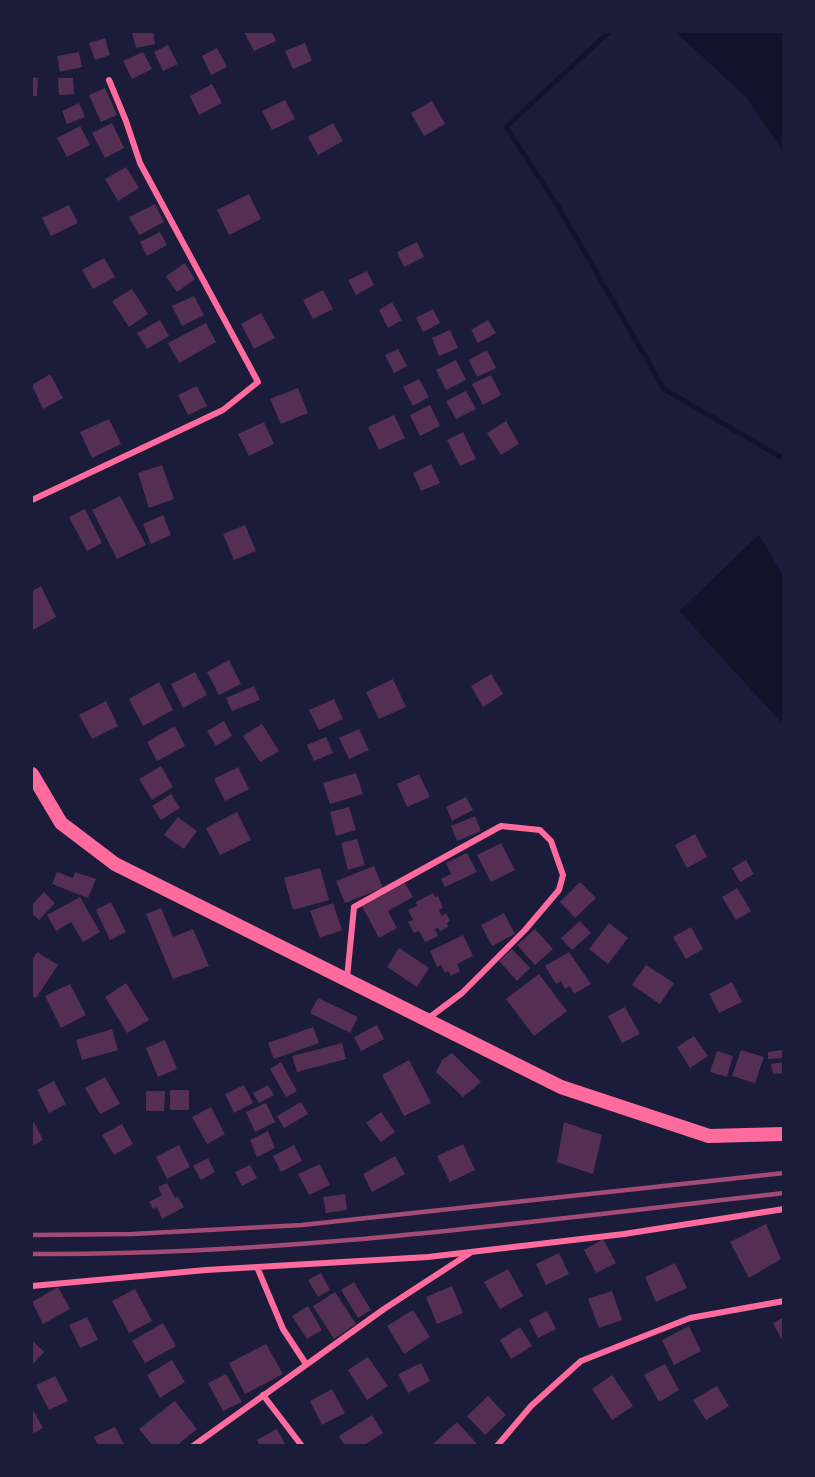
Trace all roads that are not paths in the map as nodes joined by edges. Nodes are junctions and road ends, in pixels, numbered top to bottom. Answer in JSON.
{"nodes":[{"id":1,"x":109,"y":80,"type":"dead end"},
{"id":2,"x":32,"y":500,"type":"edge"},
{"id":3,"x":32,"y":774,"type":"edge"},
{"id":4,"x":347,"y":980,"type":"junction"},
{"id":5,"x":425,"y":1020,"type":"junction"},
{"id":6,"x":783,"y":1134,"type":"edge"},
{"id":7,"x":783,"y":1209,"type":"edge"},
{"id":8,"x":473,"y":1251,"type":"junction"},
{"id":9,"x":257,"y":1267,"type":"junction"},
{"id":10,"x":32,"y":1286,"type":"edge"},
{"id":11,"x":783,"y":1301,"type":"edge"},
{"id":12,"x":306,"y":1364,"type":"junction"},
{"id":13,"x":263,"y":1395,"type":"junction"},
{"id":14,"x":193,"y":1446,"type":"edge"},
{"id":15,"x":302,"y":1446,"type":"edge"},
{"id":16,"x":497,"y":1446,"type":"edge"}],
"edges":[{"from":1,"to":2,"type":"street"},
{"from":3,"to":4,"type":"main road"},
{"from":4,"to":5,"type":"main road"},
{"from":4,"to":5,"type":"street"},
{"from":5,"to":6,"type":"main road"},
{"from":7,"to":8,"type":"street"},
{"from":8,"to":9,"type":"street"},
{"from":8,"to":12,"type":"street"},
{"from":9,"to":10,"type":"street"},
{"from":9,"to":12,"type":"street"},
{"from":11,"to":16,"type":"street"},
{"from":12,"to":13,"type":"street"},
{"from":13,"to":14,"type":"street"},
{"from":13,"to":15,"type":"street"}]}
